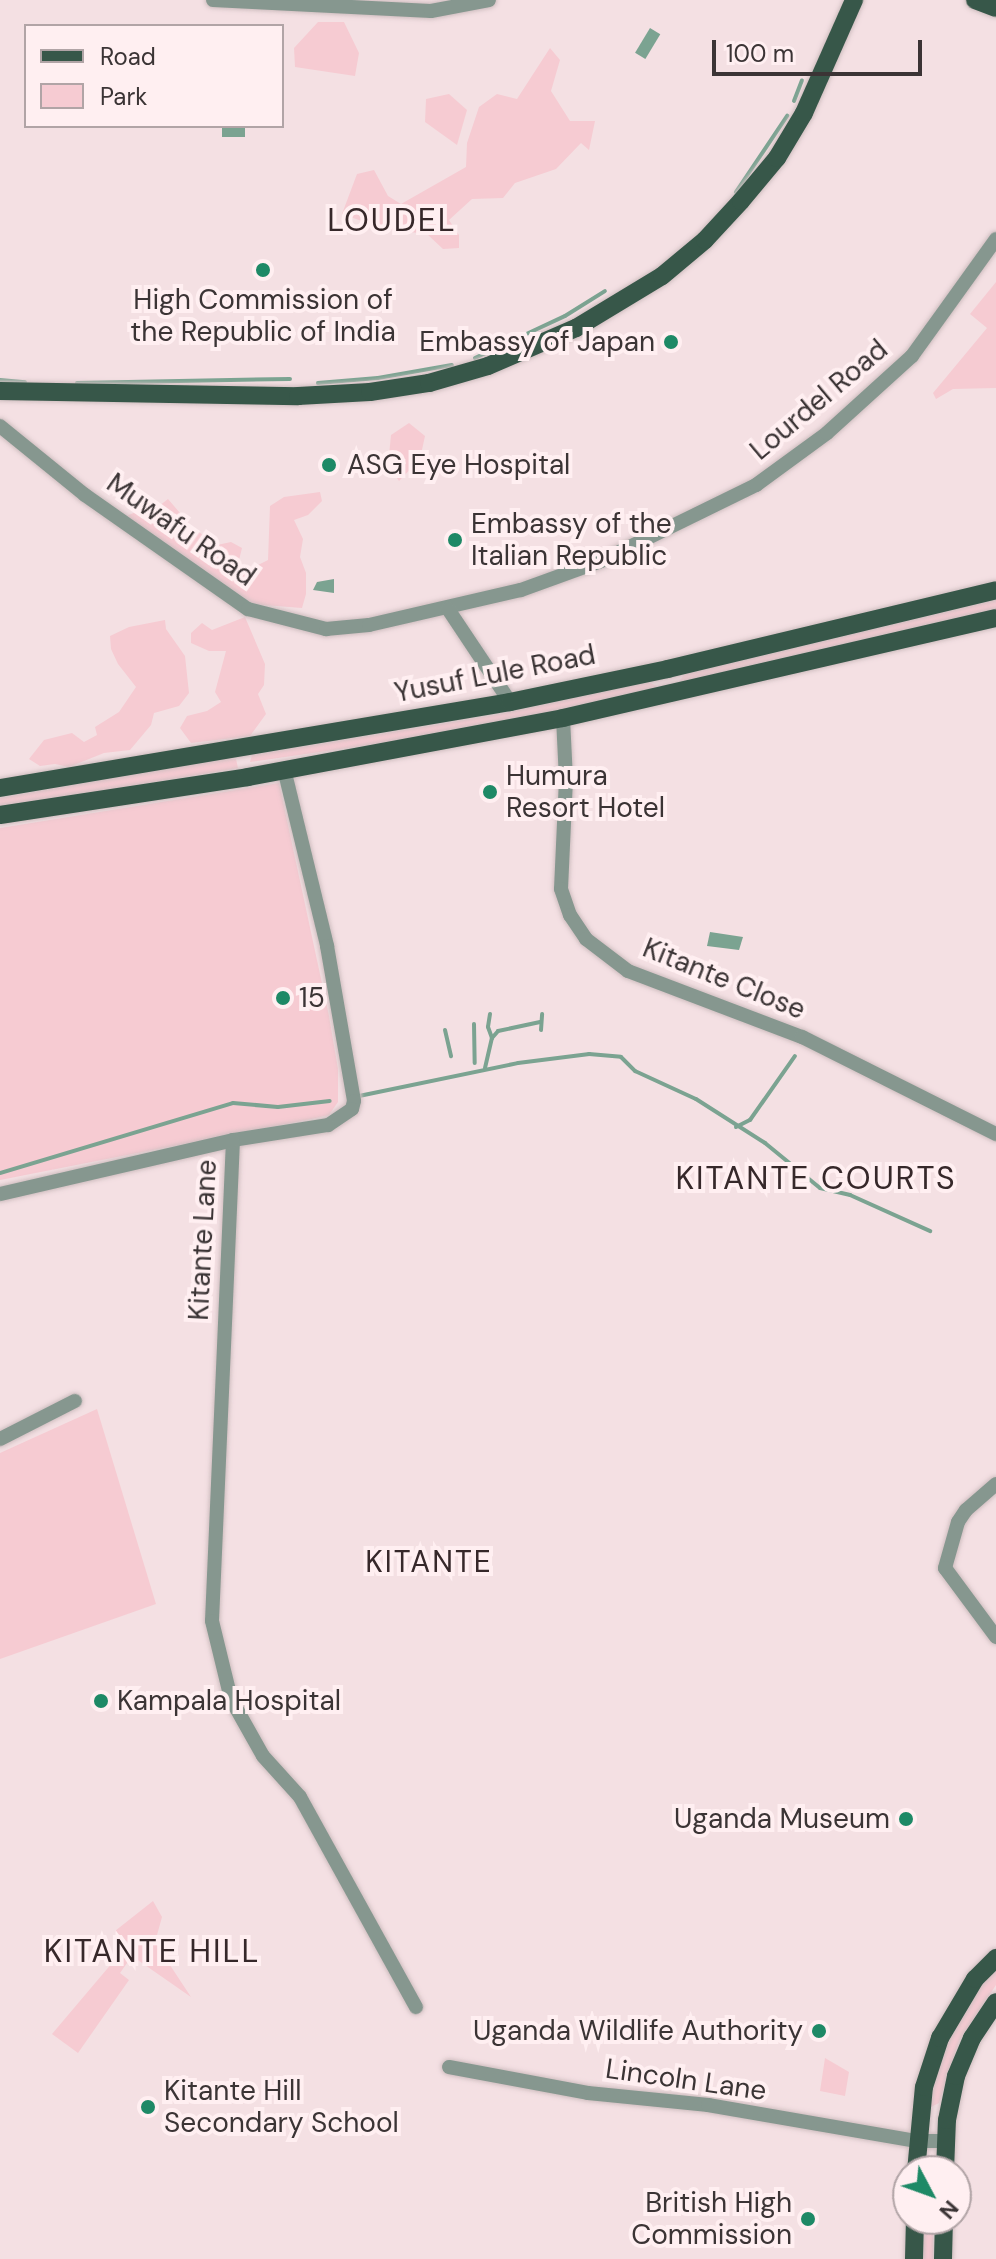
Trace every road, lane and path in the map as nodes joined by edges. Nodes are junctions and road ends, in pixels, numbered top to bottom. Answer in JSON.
{"nodes":[{"id":1,"x":213,"y":0,"type":"edge"},
{"id":2,"x":489,"y":0,"type":"edge"},
{"id":3,"x":854,"y":0,"type":"edge"},
{"id":4,"x":975,"y":0,"type":"edge"},
{"id":5,"x":996,"y":8,"type":"edge"},
{"id":6,"x":996,"y":239,"type":"edge"},
{"id":7,"x":0,"y":391,"type":"edge"},
{"id":8,"x":0,"y":426,"type":"edge"},
{"id":9,"x":996,"y":590,"type":"edge"},
{"id":10,"x":448,"y":609,"type":"junction"},
{"id":11,"x":996,"y":618,"type":"edge"},
{"id":12,"x":668,"y":669,"type":"junction"},
{"id":13,"x":676,"y":694,"type":"junction"},
{"id":14,"x":510,"y":702,"type":"junction"},
{"id":15,"x":563,"y":718,"type":"junction"},
{"id":16,"x":284,"y":769,"type":"junction"},
{"id":17,"x":0,"y":788,"type":"edge"},
{"id":18,"x":0,"y":815,"type":"edge"},
{"id":19,"x":996,"y":1134,"type":"edge"},
{"id":20,"x":233,"y":1140,"type":"junction"},
{"id":21,"x":0,"y":1194,"type":"edge"},
{"id":22,"x":75,"y":1401,"type":"dead end"},
{"id":23,"x":0,"y":1439,"type":"edge"},
{"id":24,"x":996,"y":1484,"type":"edge"},
{"id":25,"x":996,"y":1637,"type":"edge"},
{"id":26,"x":996,"y":1958,"type":"edge"},
{"id":27,"x":996,"y":2002,"type":"edge"},
{"id":28,"x":416,"y":2007,"type":"dead end"},
{"id":29,"x":449,"y":2067,"type":"dead end"},
{"id":30,"x":917,"y":2141,"type":"junction"},
{"id":31,"x":946,"y":2141,"type":"junction"},
{"id":32,"x":917,"y":2155,"type":"edge"},
{"id":33,"x":946,"y":2155,"type":"edge"},
{"id":34,"x":915,"y":2235,"type":"edge"},
{"id":35,"x":944,"y":2235,"type":"edge"},
{"id":36,"x":914,"y":2259,"type":"edge"},
{"id":37,"x":943,"y":2259,"type":"edge"}],
"edges":[{"from":1,"to":2,"type":"street"},
{"from":3,"to":7,"type":"main road"},
{"from":4,"to":5,"type":"main road"},
{"from":6,"to":10,"type":"street","name":"Lourdel Road"},
{"from":8,"to":10,"type":"street","name":"Muwafu Road"},
{"from":9,"to":12,"type":"main road","name":"Yusuf Lule Road"},
{"from":10,"to":14,"type":"street"},
{"from":11,"to":13,"type":"main road","name":"Yusuf Lule Road"},
{"from":12,"to":13,"type":"main road"},
{"from":12,"to":14,"type":"main road","name":"Yusuf Lule Road"},
{"from":13,"to":15,"type":"main road","name":"Yusuf Lule Road"},
{"from":14,"to":17,"type":"main road","name":"Yusuf Lule Road"},
{"from":15,"to":16,"type":"main road","name":"Yusuf Lule Road"},
{"from":15,"to":19,"type":"street","name":"Kitante Close"},
{"from":16,"to":18,"type":"main road","name":"Yusuf Lule Road"},
{"from":16,"to":20,"type":"street","name":"Kitante Lane"},
{"from":20,"to":21,"type":"street"},
{"from":20,"to":28,"type":"street","name":"Kitante Lane"},
{"from":22,"to":23,"type":"street"},
{"from":24,"to":25,"type":"street"},
{"from":26,"to":30,"type":"main road"},
{"from":27,"to":31,"type":"main road"},
{"from":29,"to":30,"type":"street","name":"Lincoln Lane"},
{"from":30,"to":31,"type":"street","name":"Lincoln Lane"},
{"from":30,"to":32,"type":"main road"},
{"from":31,"to":33,"type":"main road"},
{"from":34,"to":36,"type":"main road"},
{"from":35,"to":37,"type":"main road"}]}
